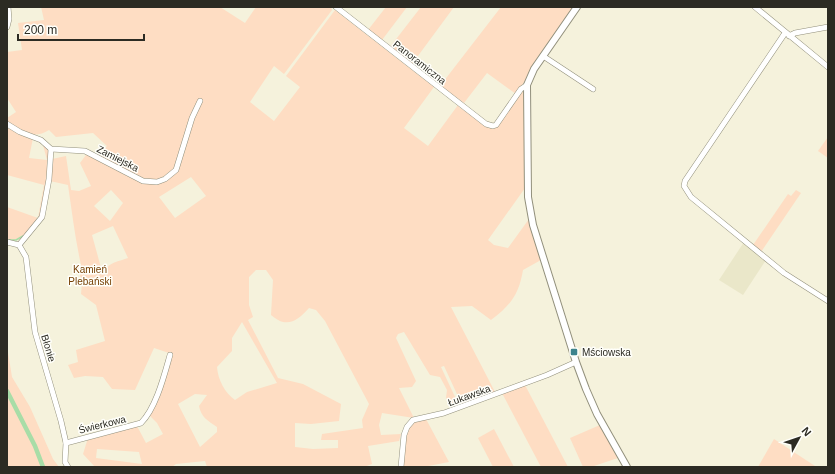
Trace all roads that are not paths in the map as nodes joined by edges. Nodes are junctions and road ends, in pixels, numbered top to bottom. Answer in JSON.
{"nodes":[{"id":1,"x":8,"y":7,"type":"edge"},
{"id":2,"x":336,"y":7,"type":"edge"},
{"id":3,"x":576,"y":7,"type":"edge"},
{"id":4,"x":755,"y":7,"type":"edge"},
{"id":5,"x":7,"y":27,"type":"edge"},
{"id":6,"x":828,"y":27,"type":"edge"},
{"id":7,"x":787,"y":35,"type":"junction"},
{"id":8,"x":543,"y":56,"type":"junction"},
{"id":9,"x":828,"y":67,"type":"edge"},
{"id":10,"x":527,"y":85,"type":"junction"},
{"id":11,"x":593,"y":89,"type":"dead end"},
{"id":12,"x":200,"y":101,"type":"dead end"},
{"id":13,"x":7,"y":124,"type":"edge"},
{"id":14,"x":51,"y":149,"type":"junction"},
{"id":15,"x":7,"y":242,"type":"edge"},
{"id":16,"x":19,"y":245,"type":"junction"},
{"id":17,"x":828,"y":301,"type":"edge"},
{"id":18,"x":170,"y":355,"type":"dead end"},
{"id":19,"x":576,"y":362,"type":"junction"},
{"id":20,"x":66,"y":443,"type":"junction"},
{"id":21,"x":68,"y":467,"type":"edge"},
{"id":22,"x":401,"y":467,"type":"edge"},
{"id":23,"x":627,"y":467,"type":"edge"}],
"edges":[{"from":1,"to":5,"type":"street"},
{"from":2,"to":10,"type":"street","name":"Panoramiczna"},
{"from":3,"to":8,"type":"street"},
{"from":4,"to":7,"type":"street"},
{"from":6,"to":7,"type":"street"},
{"from":7,"to":9,"type":"street"},
{"from":7,"to":17,"type":"street"},
{"from":8,"to":10,"type":"street"},
{"from":8,"to":11,"type":"street"},
{"from":10,"to":19,"type":"street"},
{"from":12,"to":14,"type":"street","name":"Zamiejska"},
{"from":13,"to":14,"type":"street"},
{"from":14,"to":16,"type":"street"},
{"from":15,"to":16,"type":"street"},
{"from":16,"to":20,"type":"street","name":"Błonie"},
{"from":18,"to":20,"type":"street","name":"Świerkowa"},
{"from":19,"to":22,"type":"street","name":"Łukawska"},
{"from":19,"to":23,"type":"street"},
{"from":20,"to":21,"type":"street","name":"Błonie"}]}
